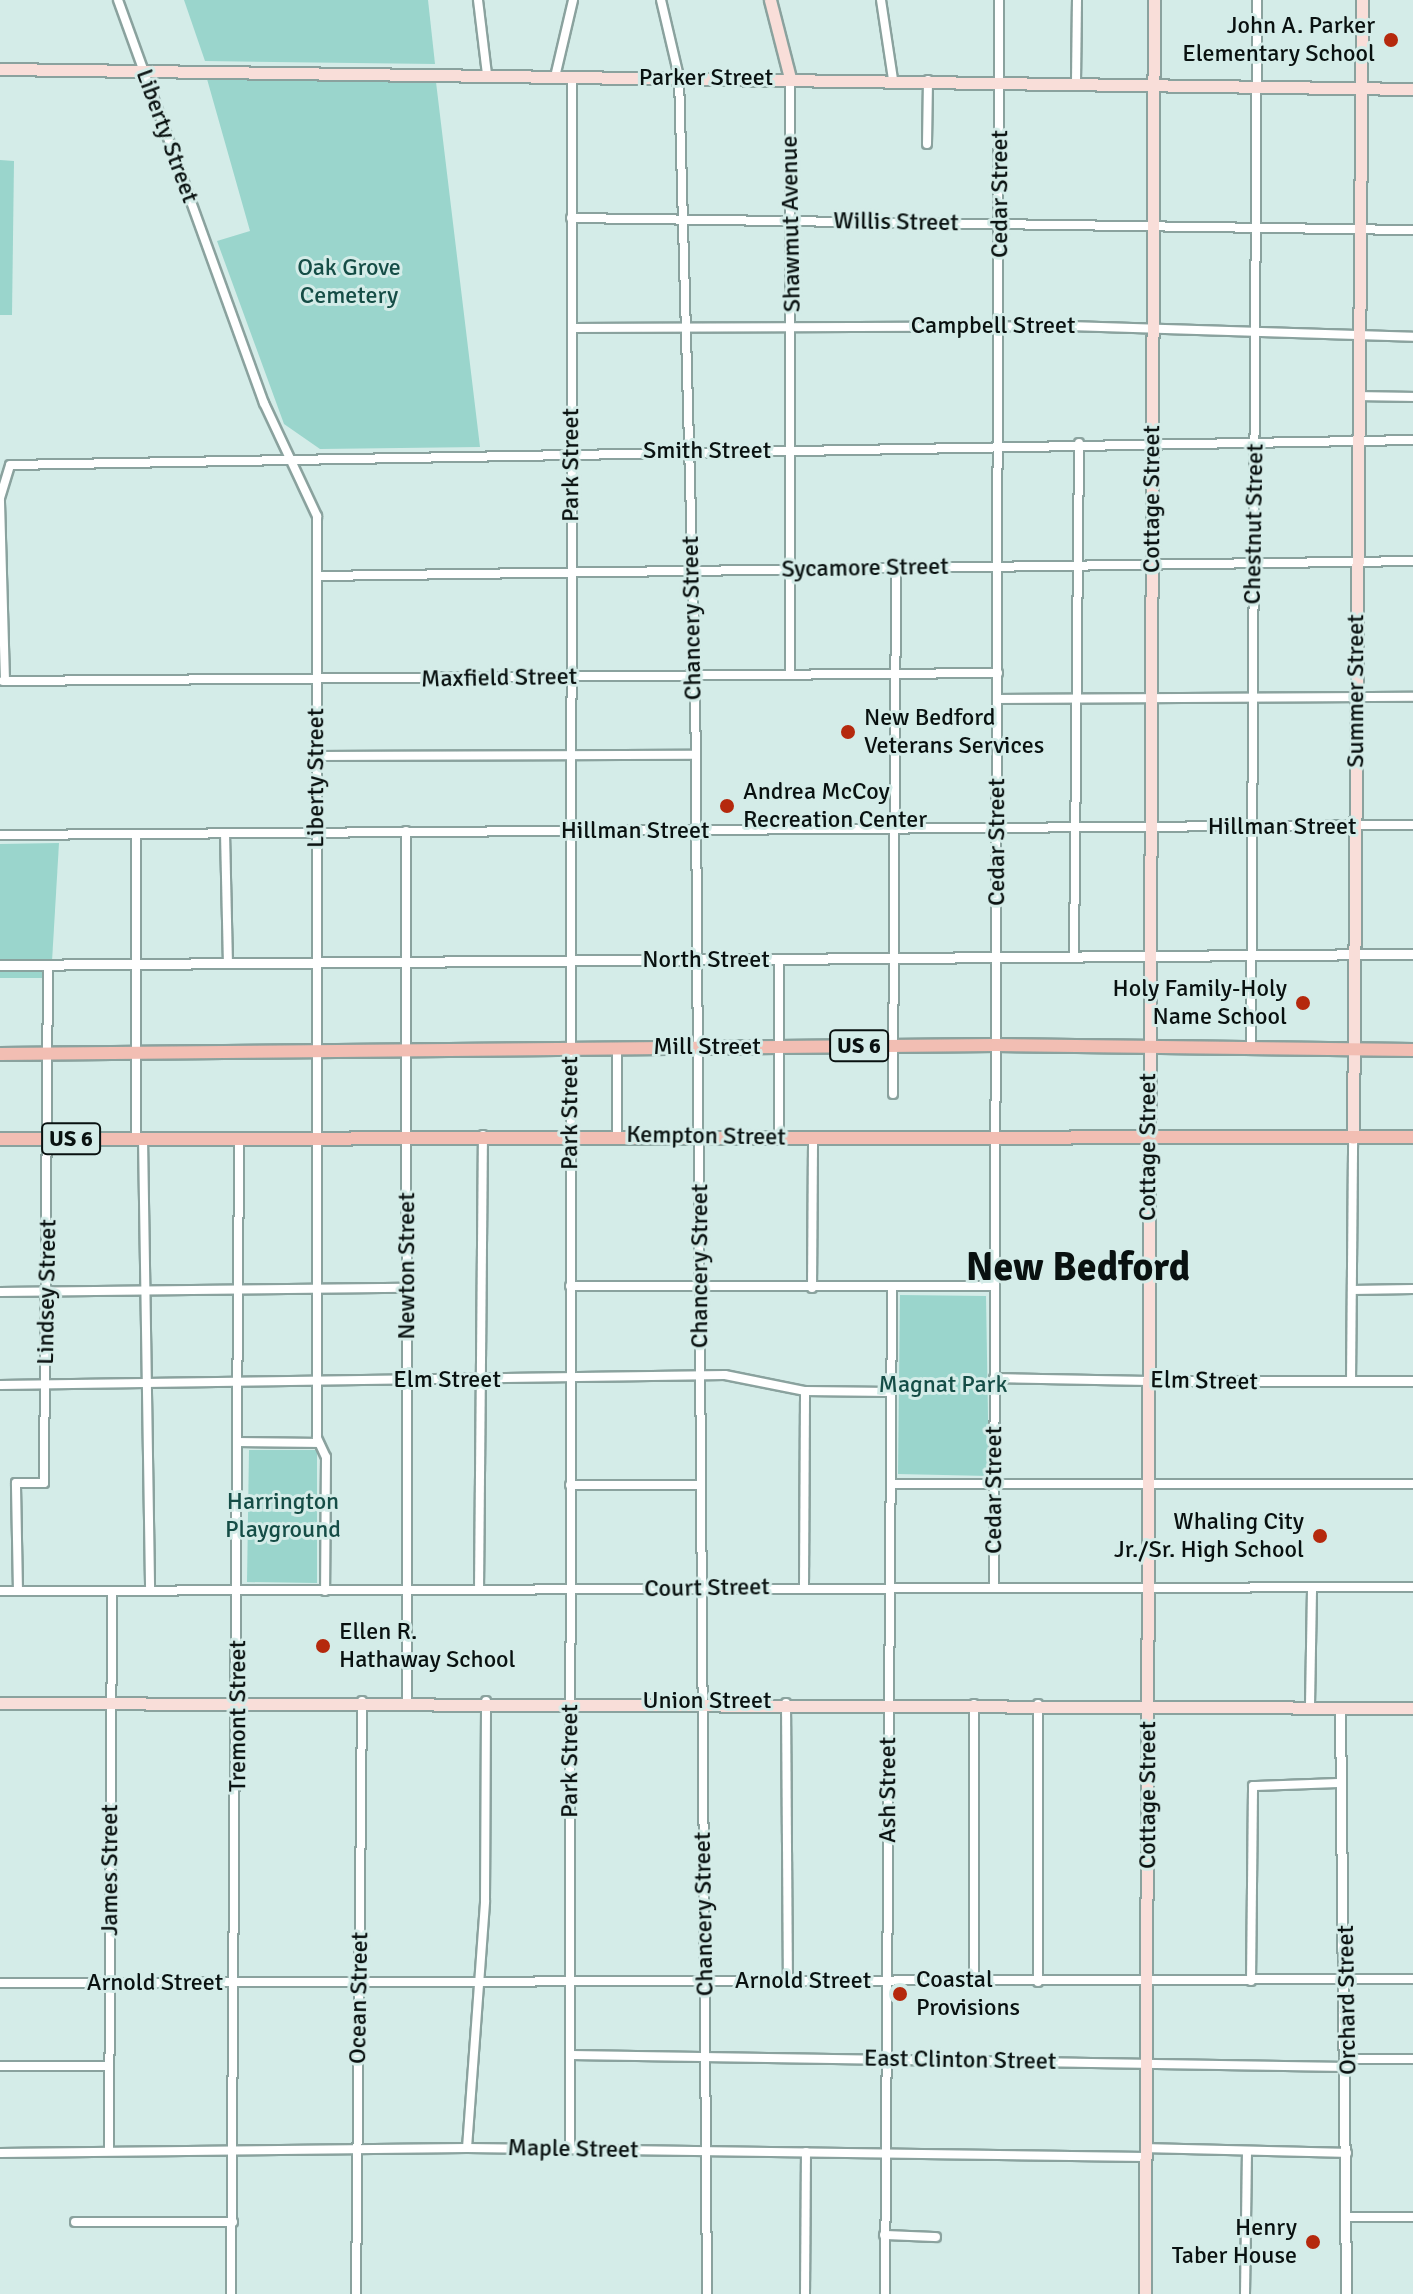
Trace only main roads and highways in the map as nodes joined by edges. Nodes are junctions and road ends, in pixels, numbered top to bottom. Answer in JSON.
{"nodes":[{"id":1,"x":770,"y":0,"type":"edge"},
{"id":2,"x":1154,"y":0,"type":"edge"},
{"id":3,"x":1362,"y":0,"type":"edge"},
{"id":4,"x":0,"y":69,"type":"edge"},
{"id":5,"x":790,"y":78,"type":"junction"},
{"id":6,"x":1155,"y":84,"type":"junction"},
{"id":7,"x":1361,"y":88,"type":"junction"},
{"id":8,"x":1413,"y":89,"type":"edge"},
{"id":9,"x":1148,"y":1045,"type":"junction"},
{"id":10,"x":1355,"y":1049,"type":"junction"},
{"id":11,"x":1413,"y":1050,"type":"edge"},
{"id":12,"x":0,"y":1054,"type":"edge"},
{"id":13,"x":1413,"y":1137,"type":"edge"},
{"id":14,"x":1148,"y":1138,"type":"junction"},
{"id":15,"x":1353,"y":1138,"type":"junction"},
{"id":16,"x":0,"y":1139,"type":"edge"},
{"id":17,"x":0,"y":1703,"type":"edge"},
{"id":18,"x":1148,"y":1705,"type":"junction"},
{"id":19,"x":1413,"y":1708,"type":"edge"},
{"id":20,"x":1145,"y":2294,"type":"edge"}],
"edges":[{"from":1,"to":5,"type":"main road","name":"Shawmut Avenue"},
{"from":2,"to":6,"type":"main road","name":"Cottage Street"},
{"from":3,"to":7,"type":"main road","name":"Summer Street"},
{"from":4,"to":5,"type":"main road","name":"Parker Street"},
{"from":5,"to":6,"type":"main road","name":"Parker Street"},
{"from":6,"to":7,"type":"main road","name":"Parker Street"},
{"from":6,"to":9,"type":"main road","name":"Cottage Street"},
{"from":7,"to":8,"type":"main road","name":"Parker Street"},
{"from":7,"to":10,"type":"main road","name":"Summer Street"},
{"from":9,"to":10,"type":"main road","name":"Mill Street","number":"US 6"},
{"from":9,"to":12,"type":"main road","name":"Mill Street","number":"US 6"},
{"from":9,"to":14,"type":"main road","name":"Cottage Street"},
{"from":10,"to":11,"type":"main road","name":"Mill Street","number":"US 6"},
{"from":10,"to":15,"type":"main road","name":"Summer Street"},
{"from":13,"to":15,"type":"main road","name":"Kempton Street","number":"US 6"},
{"from":14,"to":15,"type":"main road","name":"Kempton Street","number":"US 6"},
{"from":14,"to":16,"type":"main road","name":"Kempton Street","number":"US 6"},
{"from":14,"to":18,"type":"main road","name":"Cottage Street"},
{"from":17,"to":18,"type":"main road","name":"Union Street"},
{"from":18,"to":19,"type":"main road","name":"Union Street"},
{"from":18,"to":20,"type":"main road","name":"Cottage Street"}]}
